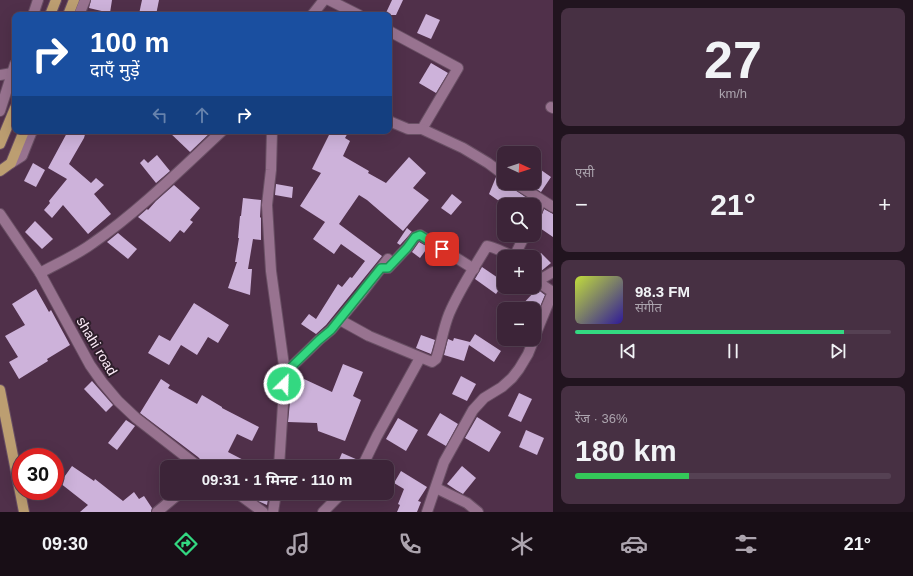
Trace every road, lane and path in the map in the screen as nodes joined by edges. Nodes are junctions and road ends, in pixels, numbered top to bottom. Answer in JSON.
{"nodes":[{"id":1,"x":38,"y":0,"type":"edge"},
{"id":2,"x":56,"y":0,"type":"edge"},
{"id":3,"x":74,"y":0,"type":"edge"},
{"id":4,"x":85,"y":0,"type":"edge"},
{"id":5,"x":324,"y":0,"type":"edge"},
{"id":6,"x":329,"y":0,"type":"edge"},
{"id":7,"x":34,"y":12,"type":"edge"},
{"id":8,"x":51,"y":12,"type":"edge"},
{"id":9,"x":69,"y":12,"type":"edge"},
{"id":10,"x":80,"y":12,"type":"edge"},
{"id":11,"x":314,"y":12,"type":"edge"},
{"id":12,"x":353,"y":12,"type":"edge"},
{"id":13,"x":392,"y":33,"type":"edge"},
{"id":14,"x":12,"y":69,"type":"edge"},
{"id":15,"x":12,"y":72,"type":"edge"},
{"id":16,"x":0,"y":75,"type":"edge"},
{"id":17,"x":0,"y":111,"type":"edge"},
{"id":18,"x":12,"y":116,"type":"edge"},
{"id":19,"x":392,"y":122,"type":"edge"},
{"id":20,"x":422,"y":129,"type":"junction"},
{"id":21,"x":23,"y":134,"type":"edge"},
{"id":22,"x":31,"y":134,"type":"edge"},
{"id":23,"x":219,"y":134,"type":"edge"},
{"id":24,"x":272,"y":134,"type":"edge"},
{"id":25,"x":0,"y":144,"type":"edge"},
{"id":26,"x":11,"y":163,"type":"junction"},
{"id":27,"x":497,"y":170,"type":"edge"},
{"id":28,"x":0,"y":171,"type":"edge"},
{"id":29,"x":525,"y":190,"type":"edge"},
{"id":30,"x":537,"y":198,"type":"edge"},
{"id":31,"x":541,"y":201,"type":"edge"},
{"id":32,"x":553,"y":208,"type":"edge"},
{"id":33,"x":0,"y":214,"type":"edge"},
{"id":34,"x":497,"y":250,"type":"edge"},
{"id":35,"x":388,"y":259,"type":"dead end"},
{"id":36,"x":381,"y":268,"type":"junction"},
{"id":37,"x":474,"y":270,"type":"junction"},
{"id":38,"x":553,"y":272,"type":"edge"},
{"id":39,"x":40,"y":273,"type":"junction"},
{"id":40,"x":541,"y":278,"type":"edge"},
{"id":41,"x":541,"y":284,"type":"edge"},
{"id":42,"x":340,"y":320,"type":"junction"},
{"id":43,"x":541,"y":321,"type":"edge"},
{"id":44,"x":531,"y":346,"type":"edge"},
{"id":45,"x":420,"y":358,"type":"junction"},
{"id":46,"x":285,"y":373,"type":"junction"},
{"id":47,"x":0,"y":390,"type":"edge"},
{"id":48,"x":190,"y":460,"type":"edge"},
{"id":49,"x":279,"y":460,"type":"edge"},
{"id":50,"x":365,"y":460,"type":"edge"},
{"id":51,"x":436,"y":488,"type":"junction"},
{"id":52,"x":172,"y":500,"type":"edge"},
{"id":53,"x":247,"y":500,"type":"edge"},
{"id":54,"x":275,"y":500,"type":"edge"},
{"id":55,"x":335,"y":500,"type":"edge"},
{"id":56,"x":24,"y":512,"type":"edge"},
{"id":57,"x":157,"y":512,"type":"edge"},
{"id":58,"x":263,"y":512,"type":"edge"},
{"id":59,"x":273,"y":512,"type":"edge"},
{"id":60,"x":323,"y":512,"type":"edge"},
{"id":61,"x":427,"y":512,"type":"edge"},
{"id":62,"x":478,"y":512,"type":"edge"}],
"edges":[{"from":1,"to":7,"type":"street"},
{"from":2,"to":8,"type":"main road"},
{"from":3,"to":9,"type":"main road"},
{"from":4,"to":10,"type":"street"},
{"from":5,"to":11,"type":"street"},
{"from":6,"to":12,"type":"street"},
{"from":13,"to":20,"type":"street"},
{"from":14,"to":16,"type":"street"},
{"from":15,"to":17,"type":"street"},
{"from":18,"to":25,"type":"main road"},
{"from":19,"to":20,"type":"street"},
{"from":20,"to":27,"type":"street"},
{"from":21,"to":26,"type":"main road"},
{"from":22,"to":26,"type":"street"},
{"from":23,"to":39,"type":"street"},
{"from":24,"to":46,"type":"street"},
{"from":26,"to":28,"type":"main road"},
{"from":29,"to":30,"type":"street"},
{"from":31,"to":32,"type":"street"},
{"from":33,"to":39,"type":"street","name":"shahi road"},
{"from":34,"to":37,"type":"street"},
{"from":35,"to":36,"type":"street"},
{"from":36,"to":37,"type":"street"},
{"from":36,"to":42,"type":"street"},
{"from":37,"to":45,"type":"street"},
{"from":38,"to":40,"type":"street"},
{"from":39,"to":48,"type":"street","name":"shahi road"},
{"from":41,"to":43,"type":"street"},
{"from":42,"to":45,"type":"street"},
{"from":42,"to":46,"type":"street"},
{"from":44,"to":51,"type":"street"},
{"from":45,"to":50,"type":"street"},
{"from":46,"to":49,"type":"street"},
{"from":47,"to":56,"type":"main road"},
{"from":51,"to":61,"type":"street"},
{"from":51,"to":62,"type":"street"},
{"from":52,"to":57,"type":"street"},
{"from":53,"to":58,"type":"street"},
{"from":54,"to":59,"type":"street"},
{"from":55,"to":60,"type":"street"}]}
